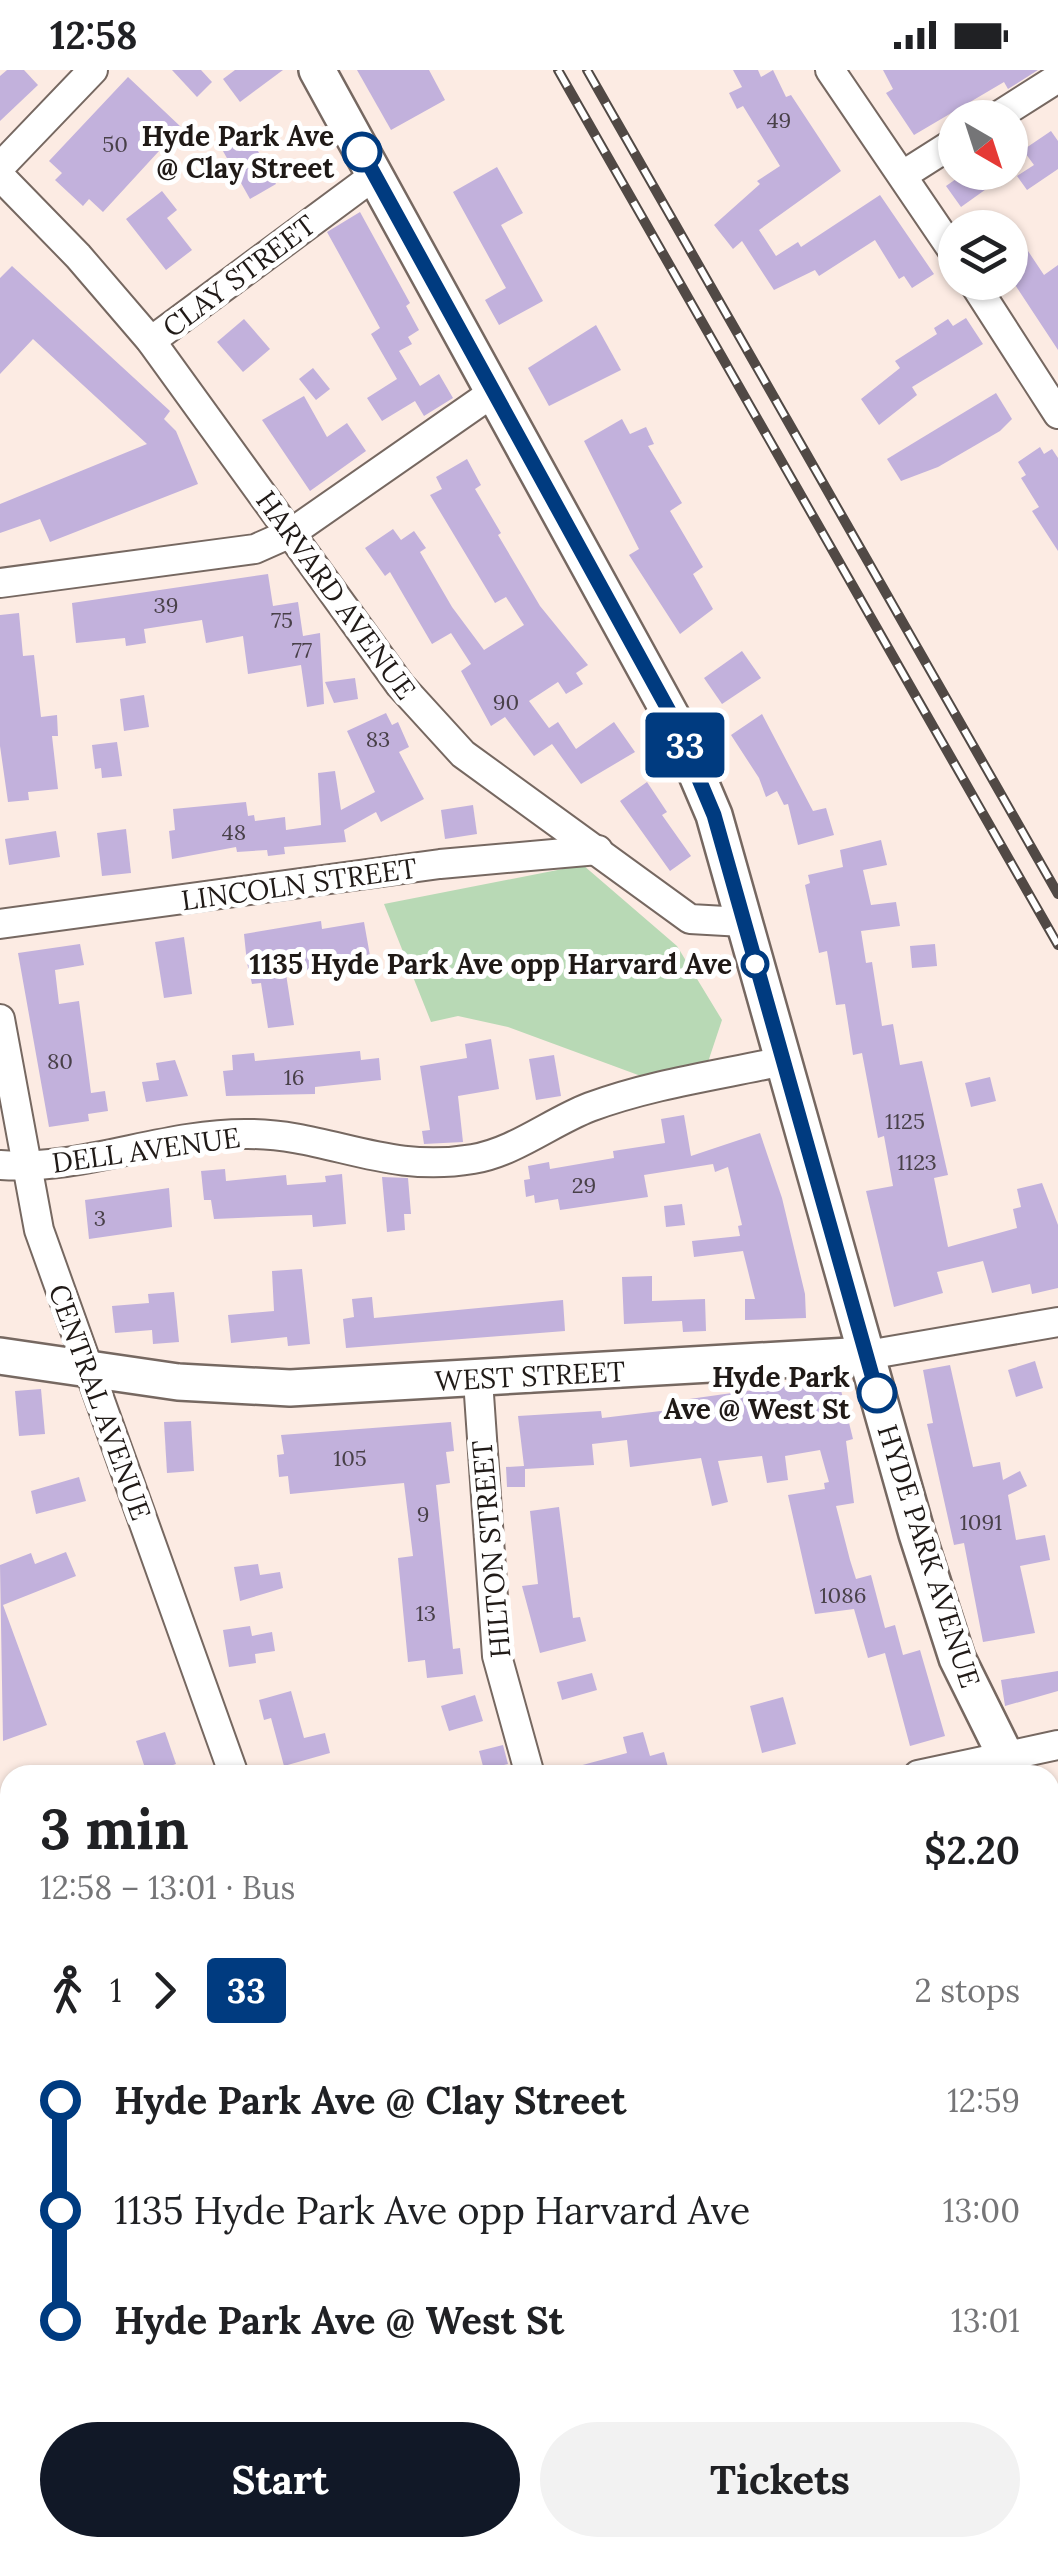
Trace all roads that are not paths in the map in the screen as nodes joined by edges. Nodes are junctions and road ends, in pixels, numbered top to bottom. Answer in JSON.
{"nodes":[{"id":1,"x":93,"y":70,"type":"edge"},
{"id":2,"x":317,"y":70,"type":"edge"},
{"id":3,"x":830,"y":70,"type":"edge"},
{"id":4,"x":1058,"y":78,"type":"edge"},
{"id":5,"x":1023,"y":100,"type":"edge"},
{"id":6,"x":938,"y":153,"type":"edge"},
{"id":7,"x":0,"y":167,"type":"edge"},
{"id":8,"x":375,"y":175,"type":"junction"},
{"id":9,"x":904,"y":175,"type":"junction"},
{"id":10,"x":0,"y":176,"type":"edge"},
{"id":11,"x":938,"y":228,"type":"edge"},
{"id":12,"x":985,"y":300,"type":"edge"},
{"id":13,"x":151,"y":341,"type":"junction"},
{"id":14,"x":496,"y":390,"type":"junction"},
{"id":15,"x":1058,"y":414,"type":"edge"},
{"id":16,"x":291,"y":534,"type":"junction"},
{"id":17,"x":0,"y":583,"type":"edge"},
{"id":18,"x":598,"y":850,"type":"junction"},
{"id":19,"x":743,"y":922,"type":"junction"},
{"id":20,"x":0,"y":924,"type":"edge"},
{"id":21,"x":0,"y":1020,"type":"edge"},
{"id":22,"x":782,"y":1061,"type":"junction"},
{"id":23,"x":0,"y":1165,"type":"edge"},
{"id":24,"x":30,"y":1167,"type":"junction"},
{"id":25,"x":1058,"y":1322,"type":"edge"},
{"id":26,"x":867,"y":1355,"type":"junction"},
{"id":27,"x":0,"y":1356,"type":"edge"},
{"id":28,"x":86,"y":1370,"type":"junction"},
{"id":29,"x":478,"y":1380,"type":"junction"},
{"id":30,"x":1058,"y":1744,"type":"edge"},
{"id":31,"x":1008,"y":1764,"type":"edge"},
{"id":32,"x":230,"y":1765,"type":"edge"},
{"id":33,"x":527,"y":1765,"type":"edge"}],
"edges":[{"from":1,"to":7,"type":"street"},
{"from":2,"to":8,"type":"main road","name":"HYDE PARK AVENUE"},
{"from":3,"to":9,"type":"street"},
{"from":4,"to":5,"type":"street"},
{"from":6,"to":9,"type":"street"},
{"from":8,"to":13,"type":"street","name":"CLAY STREET"},
{"from":8,"to":14,"type":"main road","name":"HYDE PARK AVENUE"},
{"from":9,"to":11,"type":"street"},
{"from":10,"to":13,"type":"street","name":"HARVARD AVENUE"},
{"from":12,"to":15,"type":"street"},
{"from":13,"to":16,"type":"street","name":"HARVARD AVENUE"},
{"from":14,"to":16,"type":"street"},
{"from":14,"to":19,"type":"main road","name":"HYDE PARK AVENUE"},
{"from":16,"to":17,"type":"street"},
{"from":16,"to":18,"type":"street","name":"HARVARD AVENUE"},
{"from":18,"to":19,"type":"street","name":"HARVARD AVENUE"},
{"from":18,"to":20,"type":"street","name":"LINCOLN STREET"},
{"from":19,"to":22,"type":"main road","name":"HYDE PARK AVENUE"},
{"from":21,"to":24,"type":"street","name":"CENTRAL AVENUE"},
{"from":22,"to":24,"type":"street","name":"DELL AVENUE"},
{"from":22,"to":26,"type":"main road","name":"HYDE PARK AVENUE"},
{"from":23,"to":24,"type":"street","name":"DELL AVENUE"},
{"from":24,"to":28,"type":"street","name":"CENTRAL AVENUE"},
{"from":25,"to":26,"type":"street","name":"WEST STREET"},
{"from":26,"to":29,"type":"main road","name":"WEST STREET"},
{"from":26,"to":31,"type":"main road","name":"HYDE PARK AVENUE"},
{"from":27,"to":28,"type":"main road","name":"WEST STREET"},
{"from":28,"to":29,"type":"main road","name":"WEST STREET"},
{"from":28,"to":32,"type":"street","name":"CENTRAL AVENUE"},
{"from":29,"to":33,"type":"street","name":"HILTON STREET"},
{"from":30,"to":31,"type":"street"}]}
